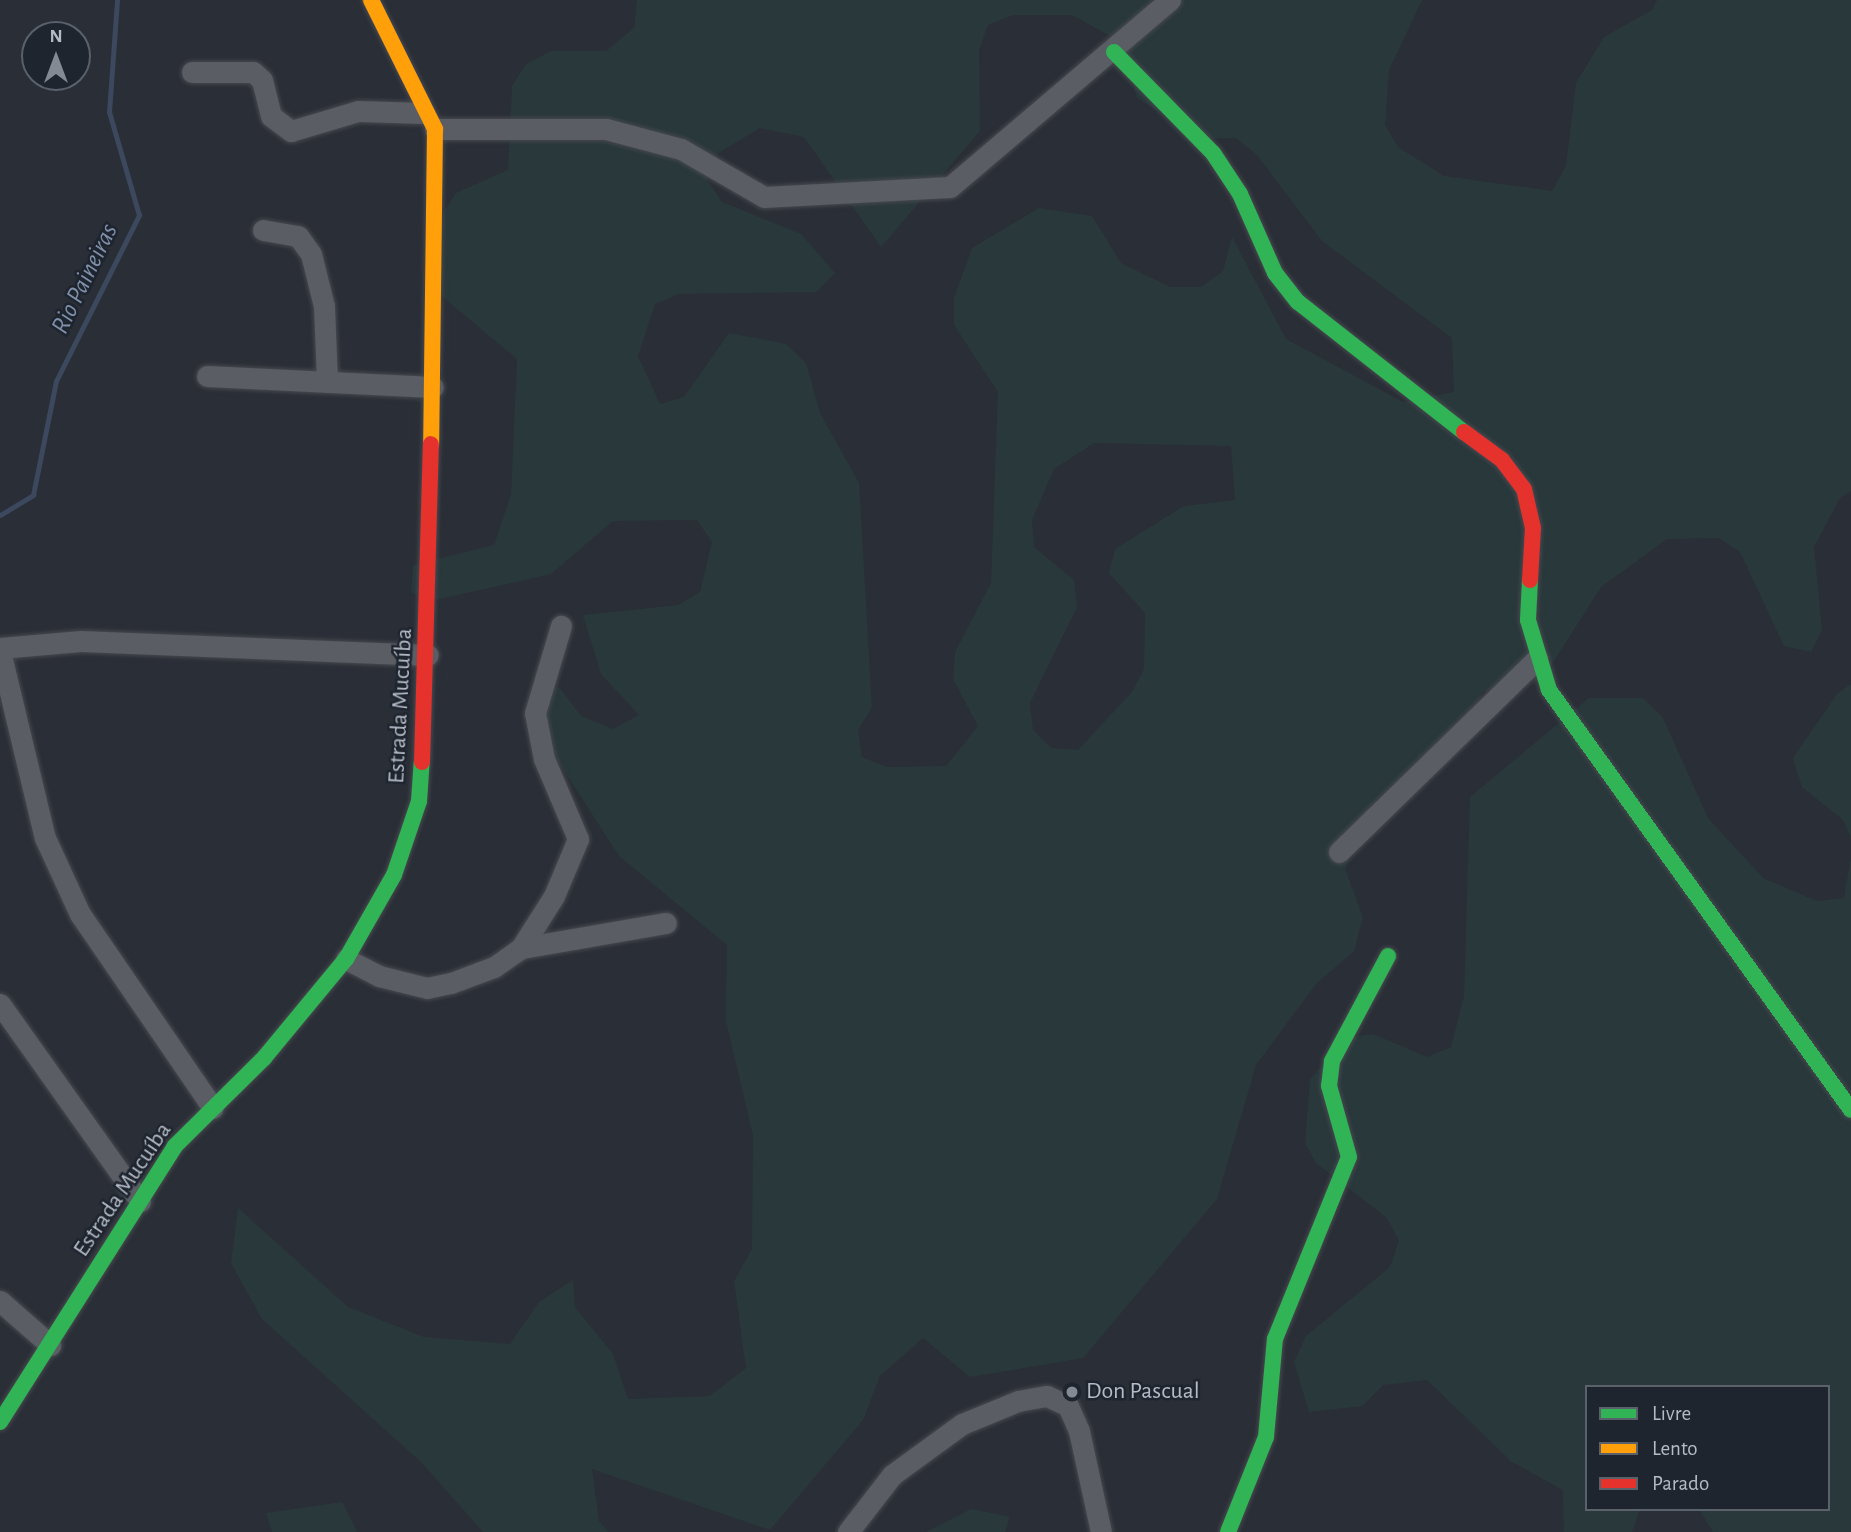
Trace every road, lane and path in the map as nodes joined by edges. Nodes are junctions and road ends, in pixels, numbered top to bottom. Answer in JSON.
{"nodes":[{"id":1,"x":371,"y":0,"type":"edge"},
{"id":2,"x":1170,"y":0,"type":"edge"},
{"id":3,"x":1114,"y":52,"type":"junction"},
{"id":4,"x":192,"y":72,"type":"dead end"},
{"id":5,"x":430,"y":121,"type":"junction"},
{"id":6,"x":263,"y":230,"type":"dead end"},
{"id":7,"x":206,"y":376,"type":"dead end"},
{"id":8,"x":327,"y":382,"type":"junction"},
{"id":9,"x":433,"y":387,"type":"junction"},
{"id":10,"x":561,"y":626,"type":"dead end"},
{"id":11,"x":0,"y":650,"type":"edge"},
{"id":12,"x":428,"y":655,"type":"junction"},
{"id":13,"x":1537,"y":659,"type":"junction"},
{"id":14,"x":1339,"y":852,"type":"dead end"},
{"id":15,"x":666,"y":923,"type":"dead end"},
{"id":16,"x":521,"y":948,"type":"junction"},
{"id":17,"x":1388,"y":956,"type":"dead end"},
{"id":18,"x":346,"y":959,"type":"junction"},
{"id":19,"x":0,"y":1004,"type":"edge"},
{"id":20,"x":213,"y":1108,"type":"junction"},
{"id":21,"x":1851,"y":1111,"type":"edge"},
{"id":22,"x":140,"y":1201,"type":"junction"},
{"id":23,"x":0,"y":1301,"type":"edge"},
{"id":24,"x":50,"y":1345,"type":"junction"},
{"id":25,"x":0,"y":1422,"type":"edge"},
{"id":26,"x":848,"y":1532,"type":"edge"},
{"id":27,"x":1101,"y":1532,"type":"edge"},
{"id":28,"x":1228,"y":1532,"type":"edge"}],
"edges":[{"from":1,"to":5,"type":"street","name":"Estrada Mucuíba"},
{"from":2,"to":3,"type":"street"},
{"from":3,"to":5,"type":"street"},
{"from":3,"to":13,"type":"street"},
{"from":4,"to":5,"type":"street"},
{"from":5,"to":9,"type":"street","name":"Estrada Mucuíba"},
{"from":6,"to":8,"type":"street"},
{"from":7,"to":8,"type":"street"},
{"from":8,"to":9,"type":"street"},
{"from":9,"to":12,"type":"street","name":"Estrada Mucuíba"},
{"from":10,"to":16,"type":"street"},
{"from":11,"to":12,"type":"street"},
{"from":11,"to":20,"type":"street"},
{"from":12,"to":18,"type":"street","name":"Estrada Mucuíba"},
{"from":13,"to":14,"type":"street"},
{"from":13,"to":21,"type":"street"},
{"from":15,"to":16,"type":"street"},
{"from":16,"to":18,"type":"street"},
{"from":17,"to":28,"type":"street"},
{"from":18,"to":20,"type":"street","name":"Estrada Mucuíba"},
{"from":19,"to":22,"type":"street"},
{"from":20,"to":22,"type":"street","name":"Estrada Mucuíba"},
{"from":22,"to":24,"type":"street","name":"Estrada Mucuíba"},
{"from":23,"to":24,"type":"street"},
{"from":24,"to":25,"type":"street","name":"Estrada Mucuíba"},
{"from":26,"to":27,"type":"street"}]}
